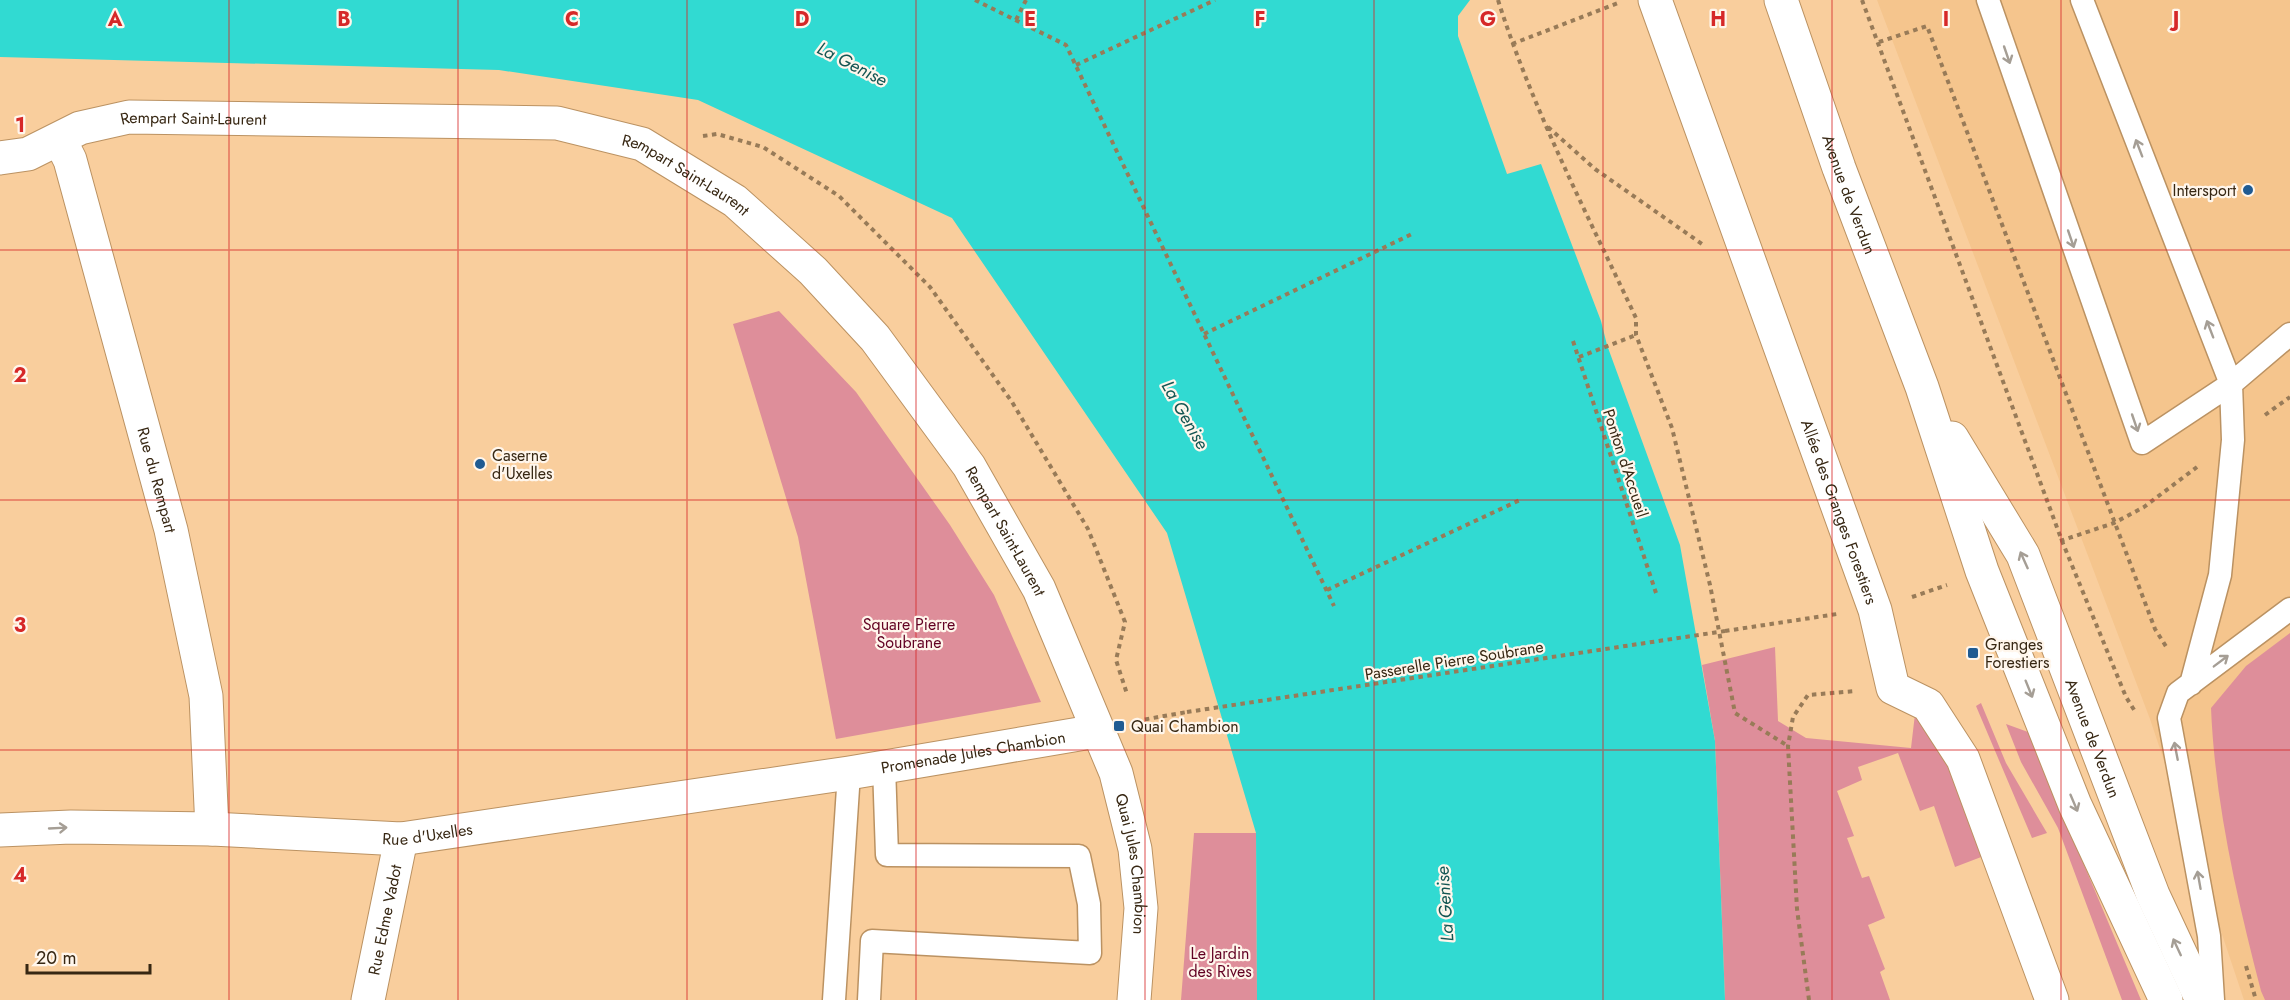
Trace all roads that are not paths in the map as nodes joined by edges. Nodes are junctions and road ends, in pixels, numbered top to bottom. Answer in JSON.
{"nodes":[{"id":1,"x":1655,"y":0,"type":"edge"},
{"id":2,"x":1781,"y":0,"type":"edge"},
{"id":3,"x":2082,"y":0,"type":"edge"},
{"id":4,"x":1994,"y":2,"type":"edge"},
{"id":5,"x":60,"y":140,"type":"junction"},
{"id":6,"x":0,"y":158,"type":"edge"},
{"id":7,"x":2290,"y":334,"type":"edge"},
{"id":8,"x":2231,"y":384,"type":"junction"},
{"id":9,"x":1922,"y":387,"type":"junction"},
{"id":10,"x":2290,"y":609,"type":"edge"},
{"id":11,"x":2191,"y":684,"type":"junction"},
{"id":12,"x":1097,"y":731,"type":"junction"},
{"id":13,"x":884,"y":766,"type":"junction"},
{"id":14,"x":849,"y":772,"type":"junction"},
{"id":15,"x":212,"y":829,"type":"junction"},
{"id":16,"x":0,"y":830,"type":"edge"},
{"id":17,"x":402,"y":839,"type":"junction"},
{"id":18,"x":368,"y":1000,"type":"edge"},
{"id":19,"x":834,"y":1000,"type":"edge"},
{"id":20,"x":869,"y":1000,"type":"edge"},
{"id":21,"x":1134,"y":1000,"type":"edge"},
{"id":22,"x":2052,"y":1000,"type":"edge"},
{"id":23,"x":2166,"y":1000,"type":"edge"},
{"id":24,"x":2202,"y":1000,"type":"edge"},
{"id":25,"x":2213,"y":1000,"type":"edge"}],
"edges":[{"from":1,"to":22,"type":"street","name":"Allée des Granges Forestiers"},
{"from":2,"to":9,"type":"street","name":"Avenue de Verdun"},
{"from":8,"to":3,"type":"lane","one_way":true},
{"from":4,"to":8,"type":"lane","one_way":true},
{"from":5,"to":6,"type":"street","name":"Rempart Saint-Laurent"},
{"from":5,"to":12,"type":"street","name":"Rempart Saint-Laurent"},
{"from":5,"to":15,"type":"street","name":"Rue du Rempart"},
{"from":7,"to":8,"type":"lane"},
{"from":8,"to":11,"type":"lane"},
{"from":9,"to":23,"type":"street","name":"Avenue de Verdun","one_way":true},
{"from":24,"to":9,"type":"street","name":"Avenue de Verdun","one_way":true},
{"from":11,"to":10,"type":"lane","one_way":true},
{"from":25,"to":11,"type":"lane","one_way":true},
{"from":12,"to":13,"type":"street","name":"Promenade Jules Chambion"},
{"from":12,"to":21,"type":"street","name":"Quai Jules Chambion"},
{"from":13,"to":14,"type":"street","name":"Promenade Jules Chambion"},
{"from":13,"to":20,"type":"lane"},
{"from":14,"to":17,"type":"street","name":"Rue d'Uxelles"},
{"from":14,"to":19,"type":"lane"},
{"from":16,"to":15,"type":"street","name":"Rue d'Uxelles","one_way":true},
{"from":15,"to":17,"type":"street","name":"Rue d'Uxelles"},
{"from":17,"to":18,"type":"street","name":"Rue Edme Vadot"}]}
